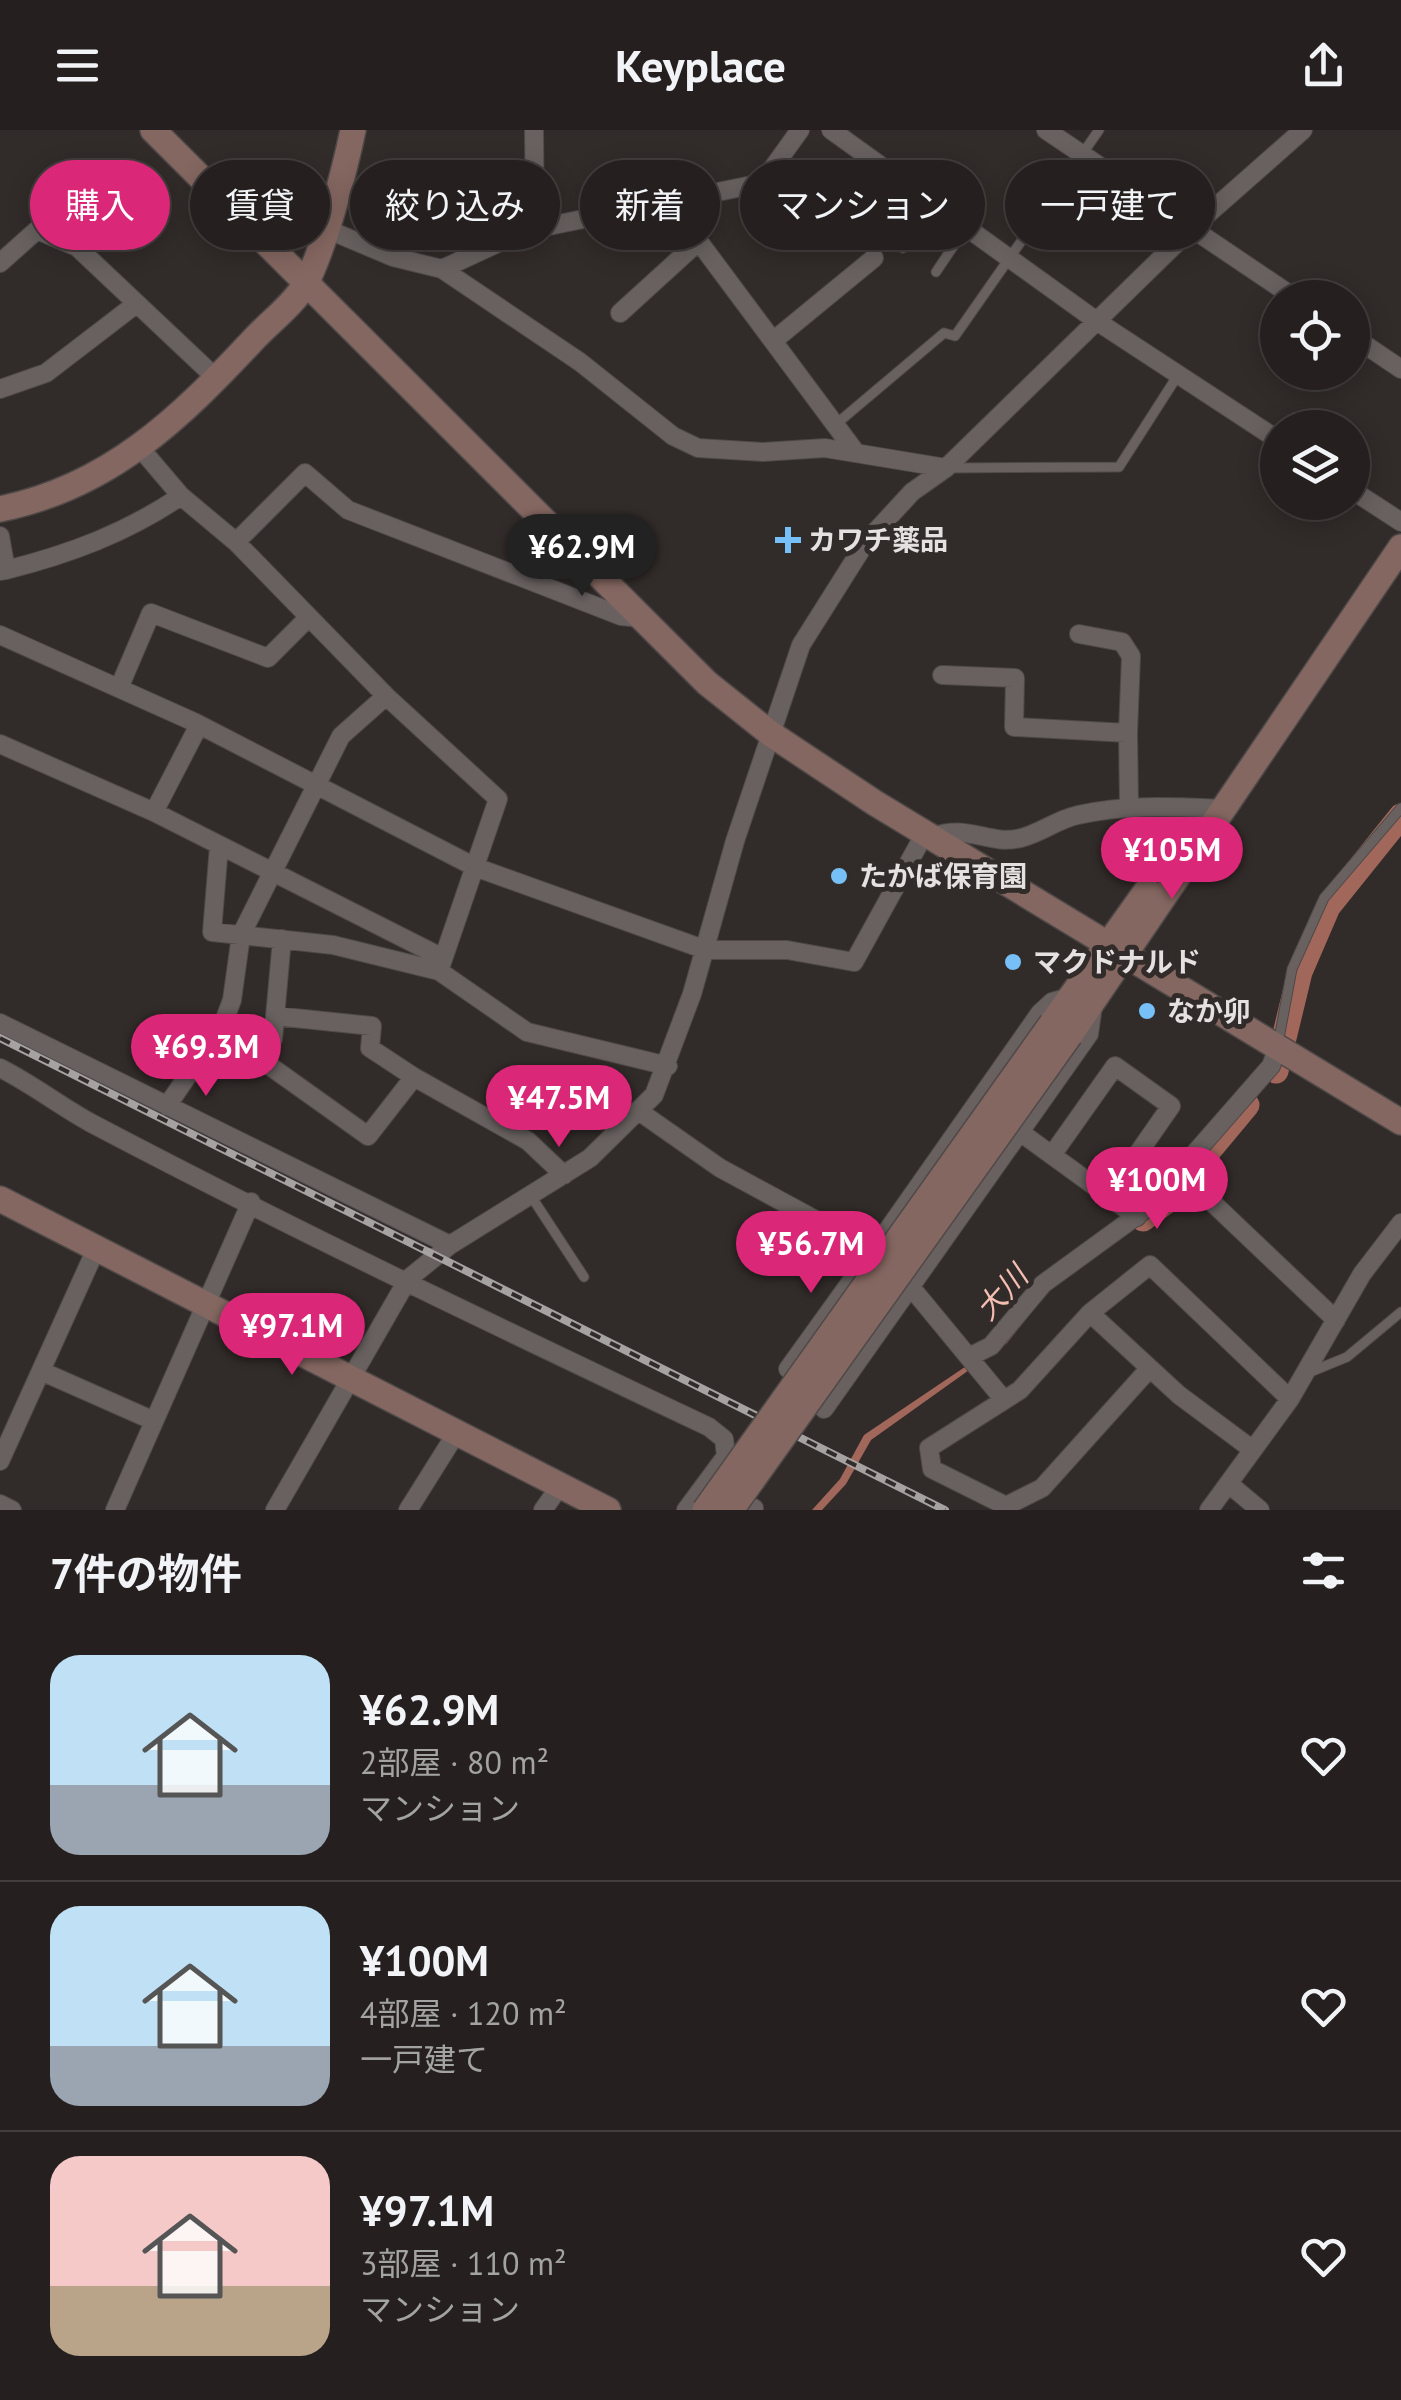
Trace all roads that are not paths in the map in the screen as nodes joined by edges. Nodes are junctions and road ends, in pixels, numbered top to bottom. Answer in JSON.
{"nodes":[{"id":1,"x":152,"y":130,"type":"edge"},
{"id":2,"x":352,"y":130,"type":"edge"},
{"id":3,"x":534,"y":130,"type":"edge"},
{"id":4,"x":800,"y":130,"type":"edge"},
{"id":5,"x":831,"y":130,"type":"edge"},
{"id":6,"x":1046,"y":130,"type":"edge"},
{"id":7,"x":1098,"y":130,"type":"edge"},
{"id":8,"x":1303,"y":130,"type":"edge"},
{"id":9,"x":1082,"y":154,"type":"junction"},
{"id":10,"x":534,"y":160,"type":"edge"},
{"id":11,"x":873,"y":160,"type":"edge"},
{"id":12,"x":1091,"y":160,"type":"edge"},
{"id":13,"x":190,"y":168,"type":"edge"},
{"id":14,"x":720,"y":191,"type":"edge"},
{"id":15,"x":330,"y":207,"type":"edge"},
{"id":16,"x":1215,"y":208,"type":"edge"},
{"id":17,"x":330,"y":227,"type":"edge"},
{"id":18,"x":985,"y":239,"type":"edge"},
{"id":19,"x":1215,"y":244,"type":"edge"},
{"id":20,"x":272,"y":250,"type":"edge"},
{"id":21,"x":317,"y":250,"type":"edge"},
{"id":22,"x":486,"y":250,"type":"edge"},
{"id":23,"x":690,"y":250,"type":"edge"},
{"id":24,"x":705,"y":250,"type":"edge"},
{"id":25,"x":951,"y":250,"type":"edge"},
{"id":26,"x":1170,"y":250,"type":"edge"},
{"id":27,"x":874,"y":258,"type":"dead end"},
{"id":28,"x":1012,"y":258,"type":"junction"},
{"id":29,"x":0,"y":263,"type":"edge"},
{"id":30,"x":442,"y":270,"type":"junction"},
{"id":31,"x":936,"y":272,"type":"dead end"},
{"id":32,"x":1269,"y":280,"type":"edge"},
{"id":33,"x":306,"y":284,"type":"junction"},
{"id":34,"x":136,"y":304,"type":"junction"},
{"id":35,"x":620,"y":313,"type":"dead end"},
{"id":36,"x":1098,"y":322,"type":"junction"},
{"id":37,"x":773,"y":342,"type":"junction"},
{"id":38,"x":1370,"y":348,"type":"edge"},
{"id":39,"x":1401,"y":369,"type":"edge"},
{"id":40,"x":1178,"y":374,"type":"junction"},
{"id":41,"x":217,"y":379,"type":"junction"},
{"id":42,"x":0,"y":388,"type":"edge"},
{"id":43,"x":836,"y":425,"type":"junction"},
{"id":44,"x":1260,"y":428,"type":"edge"},
{"id":45,"x":141,"y":449,"type":"junction"},
{"id":46,"x":854,"y":450,"type":"junction"},
{"id":47,"x":946,"y":468,"type":"junction"},
{"id":48,"x":181,"y":496,"type":"junction"},
{"id":49,"x":1370,"y":502,"type":"edge"},
{"id":50,"x":0,"y":509,"type":"edge"},
{"id":51,"x":1401,"y":522,"type":"edge"},
{"id":52,"x":0,"y":536,"type":"edge"},
{"id":53,"x":236,"y":542,"type":"junction"},
{"id":54,"x":1401,"y":548,"type":"edge"},
{"id":55,"x":3,"y":571,"type":"edge"},
{"id":56,"x":309,"y":617,"type":"junction"},
{"id":57,"x":640,"y":618,"type":"junction"},
{"id":58,"x":0,"y":634,"type":"edge"},
{"id":59,"x":1079,"y":634,"type":"dead end"},
{"id":60,"x":942,"y":675,"type":"dead end"},
{"id":61,"x":119,"y":688,"type":"junction"},
{"id":62,"x":386,"y":696,"type":"junction"},
{"id":63,"x":199,"y":724,"type":"junction"},
{"id":64,"x":771,"y":734,"type":"junction"},
{"id":65,"x":1128,"y":734,"type":"junction"},
{"id":66,"x":0,"y":744,"type":"edge"},
{"id":67,"x":316,"y":788,"type":"junction"},
{"id":68,"x":1129,"y":805,"type":"junction"},
{"id":69,"x":1401,"y":808,"type":"edge"},
{"id":70,"x":154,"y":812,"type":"junction"},
{"id":71,"x":1217,"y":819,"type":"junction"},
{"id":72,"x":928,"y":835,"type":"junction"},
{"id":73,"x":218,"y":846,"type":"junction"},
{"id":74,"x":474,"y":866,"type":"junction"},
{"id":75,"x":273,"y":874,"type":"junction"},
{"id":76,"x":242,"y":935,"type":"junction"},
{"id":77,"x":282,"y":939,"type":"junction"},
{"id":78,"x":1117,"y":949,"type":"junction"},
{"id":79,"x":706,"y":950,"type":"junction"},
{"id":80,"x":441,"y":964,"type":"junction"},
{"id":81,"x":1082,"y":999,"type":"junction"},
{"id":82,"x":275,"y":1016,"type":"junction"},
{"id":83,"x":0,"y":1023,"type":"edge"},
{"id":84,"x":1061,"y":1029,"type":"junction"},
{"id":85,"x":1278,"y":1047,"type":"junction"},
{"id":86,"x":668,"y":1066,"type":"junction"},
{"id":87,"x":0,"y":1068,"type":"edge"},
{"id":88,"x":414,"y":1077,"type":"junction"},
{"id":89,"x":167,"y":1106,"type":"junction"},
{"id":90,"x":640,"y":1112,"type":"junction"},
{"id":91,"x":1401,"y":1122,"type":"edge"},
{"id":92,"x":1020,"y":1132,"type":"junction"},
{"id":93,"x":1052,"y":1155,"type":"junction"},
{"id":94,"x":564,"y":1175,"type":"junction"},
{"id":95,"x":1197,"y":1188,"type":"dead end"},
{"id":96,"x":1108,"y":1194,"type":"junction"},
{"id":97,"x":532,"y":1196,"type":"junction"},
{"id":98,"x":0,"y":1199,"type":"edge"},
{"id":99,"x":251,"y":1202,"type":"junction"},
{"id":100,"x":1137,"y":1217,"type":"junction"},
{"id":101,"x":1401,"y":1222,"type":"edge"},
{"id":102,"x":450,"y":1245,"type":"junction"},
{"id":103,"x":96,"y":1249,"type":"junction"},
{"id":104,"x":873,"y":1251,"type":"junction"},
{"id":105,"x":584,"y":1277,"type":"dead end"},
{"id":106,"x":408,"y":1279,"type":"junction"},
{"id":107,"x":910,"y":1286,"type":"junction"},
{"id":108,"x":206,"y":1304,"type":"junction"},
{"id":109,"x":1090,"y":1312,"type":"junction"},
{"id":110,"x":1401,"y":1312,"type":"edge"},
{"id":111,"x":1336,"y":1320,"type":"junction"},
{"id":112,"x":974,"y":1359,"type":"junction"},
{"id":113,"x":788,"y":1369,"type":"dead end"},
{"id":114,"x":1149,"y":1369,"type":"junction"},
{"id":115,"x":41,"y":1371,"type":"junction"},
{"id":116,"x":1305,"y":1374,"type":"junction"},
{"id":117,"x":352,"y":1378,"type":"junction"},
{"id":118,"x":1004,"y":1400,"type":"junction"},
{"id":119,"x":1290,"y":1400,"type":"junction"},
{"id":120,"x":824,"y":1410,"type":"dead end"},
{"id":121,"x":154,"y":1421,"type":"junction"},
{"id":122,"x":457,"y":1432,"type":"junction"},
{"id":123,"x":1253,"y":1450,"type":"junction"},
{"id":124,"x":0,"y":1461,"type":"edge"},
{"id":125,"x":1229,"y":1484,"type":"junction"},
{"id":126,"x":560,"y":1486,"type":"junction"},
{"id":127,"x":0,"y":1504,"type":"edge"},
{"id":128,"x":746,"y":1509,"type":"edge"},
{"id":129,"x":12,"y":1510,"type":"edge"},
{"id":130,"x":115,"y":1510,"type":"edge"},
{"id":131,"x":275,"y":1510,"type":"edge"},
{"id":132,"x":408,"y":1510,"type":"edge"},
{"id":133,"x":543,"y":1510,"type":"edge"},
{"id":134,"x":608,"y":1510,"type":"edge"},
{"id":135,"x":686,"y":1510,"type":"edge"},
{"id":136,"x":705,"y":1510,"type":"edge"},
{"id":137,"x":1209,"y":1510,"type":"edge"},
{"id":138,"x":1260,"y":1510,"type":"edge"}],
"edges":[{"from":1,"to":13,"type":"street"},
{"from":2,"to":15,"type":"street"},
{"from":3,"to":10,"type":"street"},
{"from":4,"to":14,"type":"street"},
{"from":5,"to":11,"type":"street"},
{"from":6,"to":9,"type":"street"},
{"from":7,"to":9,"type":"lane"},
{"from":8,"to":16,"type":"street"},
{"from":9,"to":12,"type":"street"},
{"from":9,"to":28,"type":"lane"},
{"from":17,"to":30,"type":"street"},
{"from":18,"to":28,"type":"street"},
{"from":19,"to":32,"type":"street"},
{"from":20,"to":33,"type":"street"},
{"from":21,"to":33,"type":"street"},
{"from":22,"to":30,"type":"street"},
{"from":23,"to":35,"type":"street"},
{"from":24,"to":37,"type":"street"},
{"from":25,"to":31,"type":"lane"},
{"from":26,"to":36,"type":"street"},
{"from":27,"to":37,"type":"street"},
{"from":28,"to":36,"type":"street"},
{"from":28,"to":43,"type":"lane"},
{"from":29,"to":34,"type":"street"},
{"from":30,"to":46,"type":"street"},
{"from":33,"to":41,"type":"street"},
{"from":33,"to":57,"type":"street"},
{"from":34,"to":41,"type":"street"},
{"from":34,"to":42,"type":"street"},
{"from":36,"to":40,"type":"street"},
{"from":36,"to":47,"type":"street"},
{"from":37,"to":43,"type":"street"},
{"from":38,"to":39,"type":"street"},
{"from":40,"to":44,"type":"street"},
{"from":40,"to":47,"type":"lane"},
{"from":41,"to":45,"type":"street"},
{"from":43,"to":46,"type":"street"},
{"from":45,"to":48,"type":"street"},
{"from":45,"to":50,"type":"street"},
{"from":46,"to":47,"type":"street"},
{"from":47,"to":64,"type":"street"},
{"from":48,"to":53,"type":"street"},
{"from":48,"to":55,"type":"street"},
{"from":49,"to":51,"type":"street"},
{"from":52,"to":55,"type":"street"},
{"from":53,"to":56,"type":"street"},
{"from":53,"to":57,"type":"street"},
{"from":54,"to":71,"type":"street"},
{"from":56,"to":61,"type":"street"},
{"from":56,"to":62,"type":"street"},
{"from":57,"to":64,"type":"street"},
{"from":58,"to":61,"type":"street"},
{"from":59,"to":65,"type":"street"},
{"from":60,"to":65,"type":"street"},
{"from":61,"to":63,"type":"street"},
{"from":62,"to":67,"type":"street"},
{"from":62,"to":74,"type":"street"},
{"from":63,"to":67,"type":"street"},
{"from":63,"to":70,"type":"street"},
{"from":64,"to":72,"type":"street"},
{"from":64,"to":79,"type":"street"},
{"from":65,"to":68,"type":"street"},
{"from":66,"to":70,"type":"street"},
{"from":67,"to":74,"type":"street"},
{"from":67,"to":75,"type":"street"},
{"from":68,"to":71,"type":"street"},
{"from":68,"to":72,"type":"street"},
{"from":69,"to":85,"type":"lane"},
{"from":70,"to":73,"type":"street"},
{"from":71,"to":78,"type":"street"},
{"from":72,"to":78,"type":"street"},
{"from":72,"to":79,"type":"street"},
{"from":73,"to":75,"type":"street"},
{"from":73,"to":76,"type":"street"},
{"from":74,"to":79,"type":"street"},
{"from":74,"to":80,"type":"street"},
{"from":75,"to":76,"type":"street"},
{"from":75,"to":80,"type":"street"},
{"from":76,"to":77,"type":"street"},
{"from":76,"to":89,"type":"street"},
{"from":77,"to":80,"type":"street"},
{"from":77,"to":82,"type":"street"},
{"from":78,"to":81,"type":"street"},
{"from":78,"to":85,"type":"street"},
{"from":79,"to":86,"type":"street"},
{"from":80,"to":86,"type":"street"},
{"from":81,"to":84,"type":"street"},
{"from":81,"to":92,"type":"street"},
{"from":81,"to":104,"type":"street"},
{"from":82,"to":88,"type":"street"},
{"from":82,"to":88,"type":"street"},
{"from":83,"to":89,"type":"street"},
{"from":84,"to":128,"type":"street","bridge":true},
{"from":84,"to":136,"type":"street","bridge":true},
{"from":85,"to":91,"type":"street"},
{"from":85,"to":100,"type":"street"},
{"from":86,"to":90,"type":"street"},
{"from":87,"to":99,"type":"street"},
{"from":88,"to":94,"type":"street"},
{"from":89,"to":102,"type":"street"},
{"from":90,"to":94,"type":"street"},
{"from":90,"to":104,"type":"street"},
{"from":92,"to":93,"type":"street"},
{"from":92,"to":107,"type":"street"},
{"from":93,"to":96,"type":"street"},
{"from":93,"to":96,"type":"street"},
{"from":94,"to":97,"type":"street"},
{"from":95,"to":111,"type":"street"},
{"from":96,"to":100,"type":"street"},
{"from":97,"to":102,"type":"street"},
{"from":97,"to":105,"type":"lane"},
{"from":98,"to":103,"type":"street"},
{"from":99,"to":106,"type":"street"},
{"from":99,"to":108,"type":"street"},
{"from":100,"to":112,"type":"street"},
{"from":101,"to":111,"type":"street"},
{"from":102,"to":106,"type":"street"},
{"from":103,"to":108,"type":"street"},
{"from":103,"to":115,"type":"street"},
{"from":104,"to":113,"type":"street"},
{"from":106,"to":117,"type":"street"},
{"from":106,"to":135,"type":"street"},
{"from":107,"to":112,"type":"street"},
{"from":107,"to":120,"type":"street"},
{"from":108,"to":117,"type":"street"},
{"from":108,"to":121,"type":"street"},
{"from":109,"to":114,"type":"street"},
{"from":109,"to":118,"type":"street"},
{"from":109,"to":119,"type":"street"},
{"from":110,"to":116,"type":"lane"},
{"from":111,"to":116,"type":"street"},
{"from":112,"to":118,"type":"street"},
{"from":114,"to":118,"type":"street"},
{"from":114,"to":123,"type":"street"},
{"from":115,"to":121,"type":"street"},
{"from":115,"to":124,"type":"street"},
{"from":116,"to":119,"type":"street"},
{"from":117,"to":122,"type":"street"},
{"from":117,"to":131,"type":"street"},
{"from":119,"to":123,"type":"street"},
{"from":121,"to":130,"type":"street"},
{"from":122,"to":126,"type":"street"},
{"from":122,"to":132,"type":"street"},
{"from":123,"to":125,"type":"street"},
{"from":125,"to":137,"type":"street"},
{"from":125,"to":138,"type":"street"},
{"from":126,"to":133,"type":"street"},
{"from":126,"to":134,"type":"street"},
{"from":127,"to":129,"type":"street"}]}
